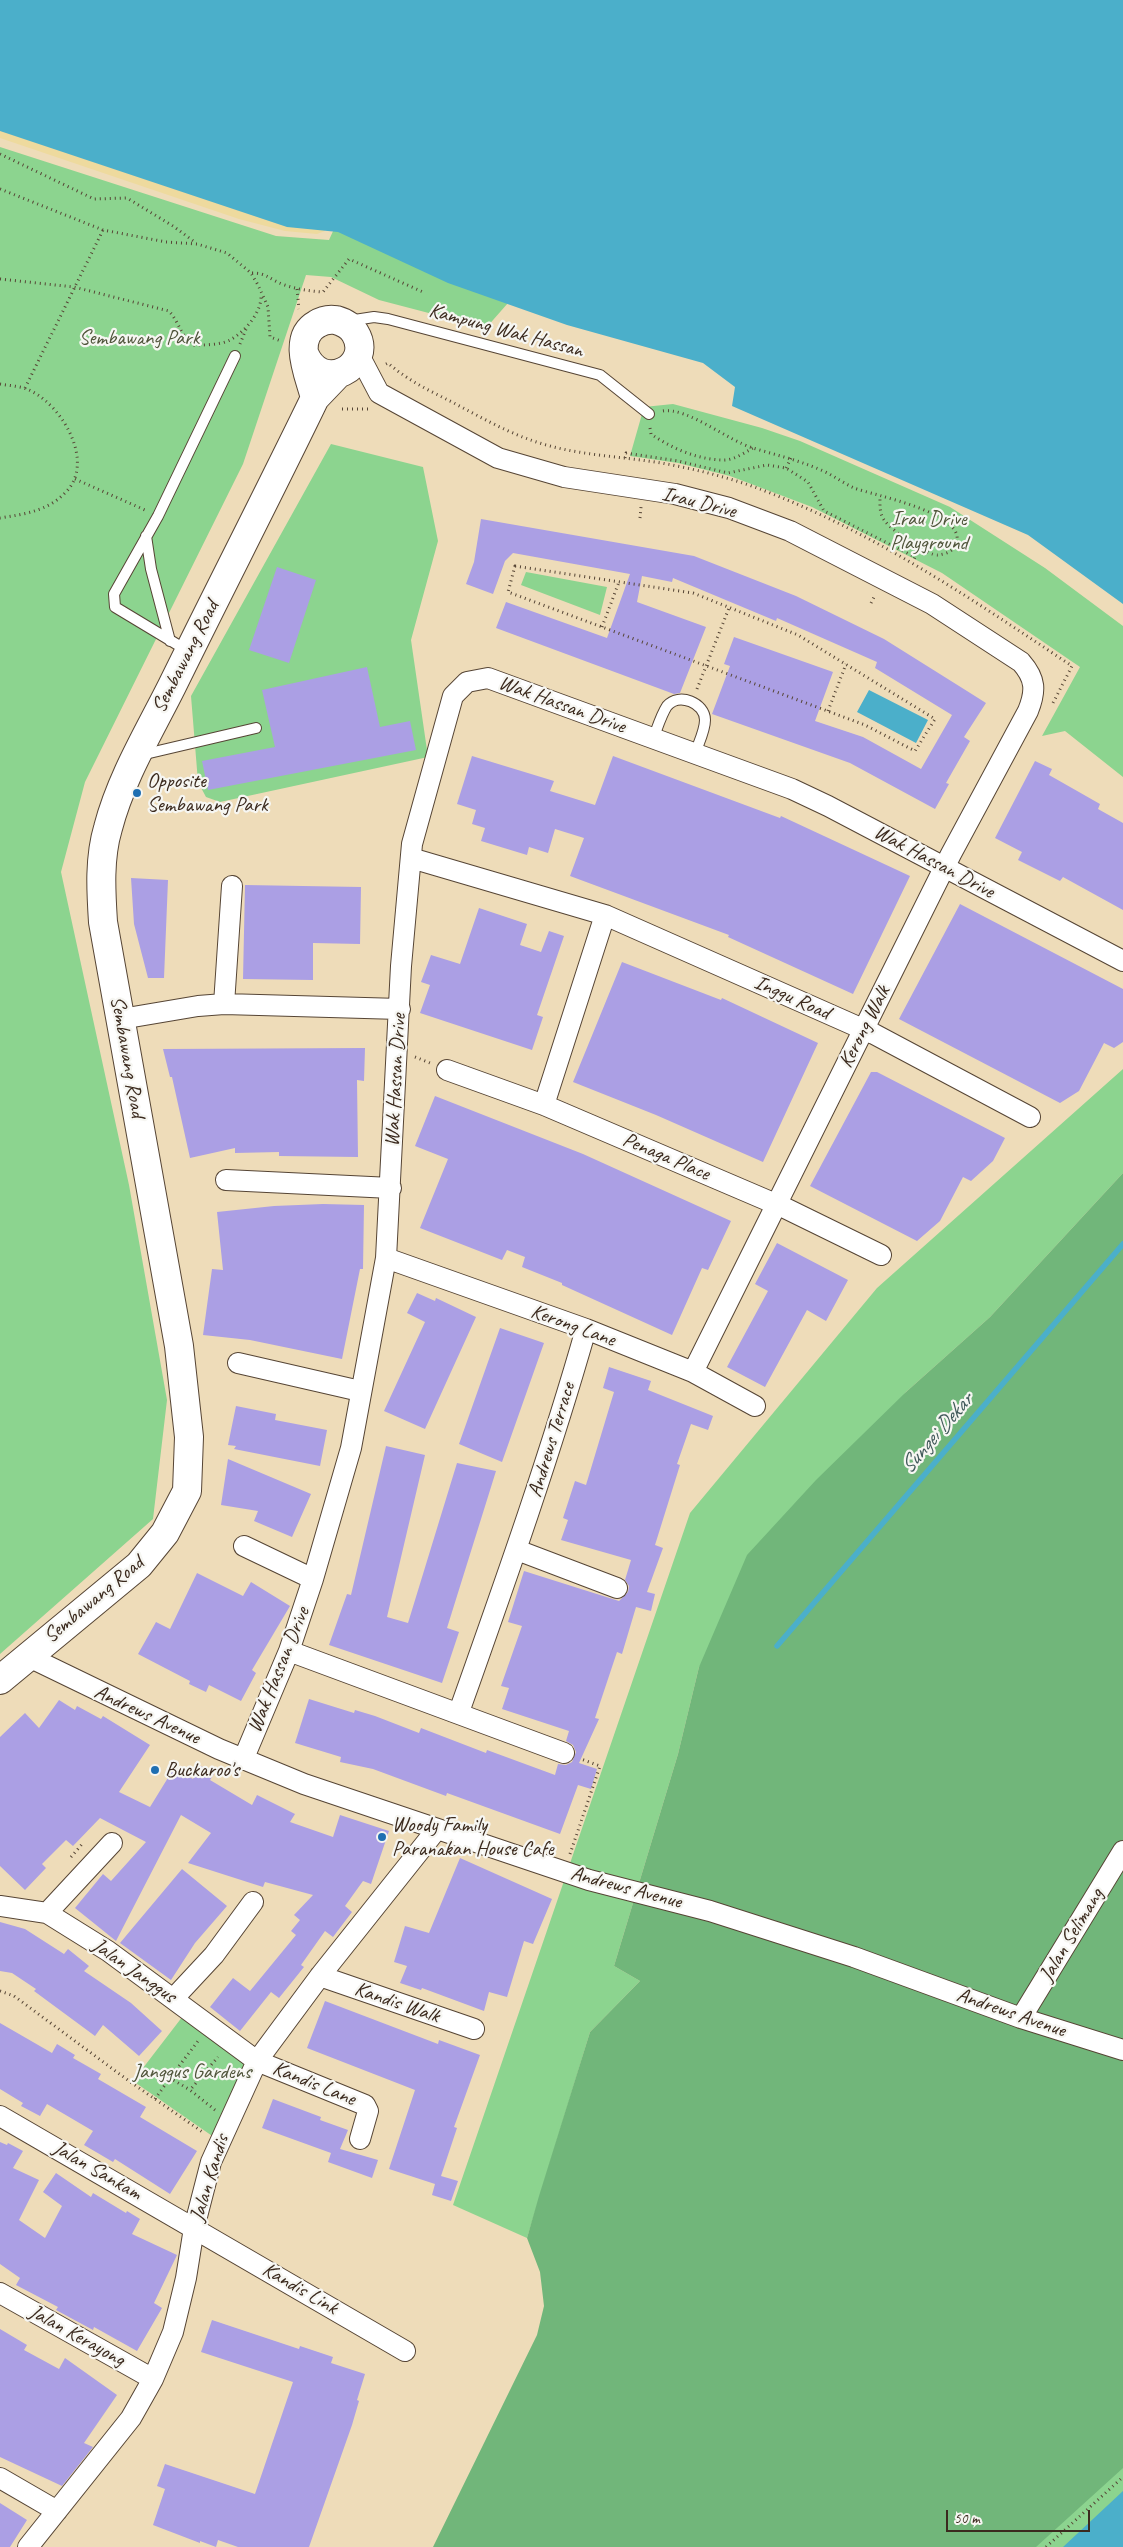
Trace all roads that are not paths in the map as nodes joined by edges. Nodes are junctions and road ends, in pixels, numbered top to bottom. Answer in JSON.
{"nodes":[{"id":1,"x":342,"y":322,"type":"junction"},
{"id":2,"x":295,"y":348,"type":"junction"},
{"id":3,"x":235,"y":356,"type":"dead end"},
{"id":4,"x":364,"y":363,"type":"junction"},
{"id":5,"x":337,"y":375,"type":"junction"},
{"id":6,"x":315,"y":398,"type":"junction"},
{"id":7,"x":648,"y":414,"type":"road end"},
{"id":8,"x":146,"y":536,"type":"junction"},
{"id":9,"x":179,"y":646,"type":"junction"},
{"id":10,"x":1034,"y":683,"type":"joint"},
{"id":11,"x":256,"y":728,"type":"dead end"},
{"id":12,"x":653,"y":739,"type":"junction"},
{"id":13,"x":695,"y":754,"type":"junction"},
{"id":14,"x":138,"y":756,"type":"junction"},
{"id":15,"x":410,"y":858,"type":"junction"},
{"id":16,"x":944,"y":868,"type":"junction"},
{"id":17,"x":232,"y":886,"type":"dead end"},
{"id":18,"x":605,"y":915,"type":"junction"},
{"id":19,"x":1123,"y":961,"type":"edge"},
{"id":20,"x":224,"y":1004,"type":"junction"},
{"id":21,"x":400,"y":1008,"type":"junction"},
{"id":22,"x":121,"y":1019,"type":"junction"},
{"id":23,"x":863,"y":1030,"type":"junction"},
{"id":24,"x":447,"y":1070,"type":"dead end"},
{"id":25,"x":544,"y":1105,"type":"junction"},
{"id":26,"x":1030,"y":1117,"type":"dead end"},
{"id":27,"x":226,"y":1180,"type":"dead end"},
{"id":28,"x":391,"y":1188,"type":"junction"},
{"id":29,"x":776,"y":1204,"type":"junction"},
{"id":30,"x":881,"y":1255,"type":"dead end"},
{"id":31,"x":386,"y":1258,"type":"junction"},
{"id":32,"x":586,"y":1329,"type":"junction"},
{"id":33,"x":238,"y":1364,"type":"dead end"},
{"id":34,"x":693,"y":1372,"type":"junction"},
{"id":35,"x":360,"y":1391,"type":"junction"},
{"id":36,"x":755,"y":1406,"type":"dead end"},
{"id":37,"x":244,"y":1546,"type":"dead end"},
{"id":38,"x":517,"y":1550,"type":"junction"},
{"id":39,"x":314,"y":1579,"type":"junction"},
{"id":40,"x":617,"y":1588,"type":"dead end"},
{"id":41,"x":289,"y":1652,"type":"junction"},
{"id":42,"x":27,"y":1656,"type":"junction"},
{"id":43,"x":0,"y":1680,"type":"edge"},
{"id":44,"x":459,"y":1712,"type":"junction"},
{"id":45,"x":564,"y":1752,"type":"road end"},
{"id":46,"x":243,"y":1760,"type":"junction"},
{"id":47,"x":437,"y":1829,"type":"junction"},
{"id":48,"x":112,"y":1843,"type":"dead end"},
{"id":49,"x":1123,"y":1851,"type":"edge"},
{"id":50,"x":252,"y":1902,"type":"dead end"},
{"id":51,"x":0,"y":1906,"type":"edge"},
{"id":52,"x":47,"y":1913,"type":"junction"},
{"id":53,"x":320,"y":1976,"type":"junction"},
{"id":54,"x":173,"y":1999,"type":"junction"},
{"id":55,"x":1021,"y":2018,"type":"junction"},
{"id":56,"x":474,"y":2029,"type":"dead end"},
{"id":57,"x":1123,"y":2050,"type":"edge"},
{"id":58,"x":257,"y":2061,"type":"junction"},
{"id":59,"x":0,"y":2116,"type":"edge"},
{"id":60,"x":360,"y":2139,"type":"dead end"},
{"id":61,"x":194,"y":2228,"type":"junction"},
{"id":62,"x":0,"y":2293,"type":"edge"},
{"id":63,"x":405,"y":2351,"type":"dead end"},
{"id":64,"x":153,"y":2379,"type":"junction"},
{"id":65,"x":0,"y":2478,"type":"edge"},
{"id":66,"x":57,"y":2511,"type":"junction"},
{"id":67,"x":28,"y":2547,"type":"edge"}],
"edges":[{"from":1,"to":2,"type":"street"},
{"from":1,"to":4,"type":"street"},
{"from":1,"to":7,"type":"lane","name":"Kampung Wak Hassan"},
{"from":2,"to":5,"type":"street"},
{"from":2,"to":6,"type":"street"},
{"from":3,"to":8,"type":"lane"},
{"from":4,"to":5,"type":"street","name":"Sembawang Road"},
{"from":4,"to":10,"type":"street","name":"Irau Drive"},
{"from":5,"to":6,"type":"street","name":"Sembawang Road"},
{"from":6,"to":9,"type":"street","name":"Sembawang Road"},
{"from":8,"to":9,"type":"lane"},
{"from":8,"to":9,"type":"lane"},
{"from":9,"to":14,"type":"street","name":"Sembawang Road"},
{"from":10,"to":16,"type":"street","name":"Kerong Walk"},
{"from":11,"to":14,"type":"lane"},
{"from":12,"to":13,"type":"street","name":"Wak Hassan Drive"},
{"from":12,"to":13,"type":"lane"},
{"from":12,"to":15,"type":"street","name":"Wak Hassan Drive"},
{"from":13,"to":16,"type":"street","name":"Wak Hassan Drive"},
{"from":14,"to":22,"type":"street","name":"Sembawang Road"},
{"from":15,"to":18,"type":"street","name":"Inggu Road"},
{"from":15,"to":21,"type":"street","name":"Wak Hassan Drive"},
{"from":16,"to":19,"type":"street","name":"Wak Hassan Drive"},
{"from":16,"to":23,"type":"street","name":"Kerong Walk"},
{"from":17,"to":20,"type":"street"},
{"from":18,"to":23,"type":"street","name":"Inggu Road"},
{"from":18,"to":25,"type":"street"},
{"from":20,"to":21,"type":"street"},
{"from":20,"to":22,"type":"street"},
{"from":21,"to":28,"type":"street","name":"Wak Hassan Drive"},
{"from":22,"to":42,"type":"street","name":"Sembawang Road"},
{"from":23,"to":26,"type":"street","name":"Inggu Road"},
{"from":23,"to":29,"type":"street","name":"Kerong Walk"},
{"from":24,"to":25,"type":"street","name":"Penaga Place"},
{"from":25,"to":29,"type":"street","name":"Penaga Place"},
{"from":27,"to":28,"type":"street"},
{"from":28,"to":31,"type":"street","name":"Wak Hassan Drive"},
{"from":29,"to":30,"type":"street","name":"Penaga Place"},
{"from":29,"to":34,"type":"street","name":"Kerong Walk"},
{"from":31,"to":32,"type":"street","name":"Kerong Lane"},
{"from":31,"to":35,"type":"street","name":"Wak Hassan Drive"},
{"from":32,"to":34,"type":"street","name":"Kerong Lane"},
{"from":32,"to":38,"type":"street","name":"Andrews Terrace"},
{"from":33,"to":35,"type":"street"},
{"from":34,"to":36,"type":"street","name":"Kerong Lane"},
{"from":35,"to":39,"type":"street","name":"Wak Hassan Drive"},
{"from":37,"to":39,"type":"street","name":"Wak Hassan Drive"},
{"from":38,"to":40,"type":"street"},
{"from":38,"to":44,"type":"street","name":"Andrews Terrace"},
{"from":39,"to":41,"type":"street","name":"Wak Hassan Drive"},
{"from":41,"to":44,"type":"street"},
{"from":41,"to":46,"type":"street","name":"Wak Hassan Drive"},
{"from":42,"to":43,"type":"street","name":"Sembawang Road"},
{"from":42,"to":46,"type":"street","name":"Andrews Avenue"},
{"from":44,"to":45,"type":"street"},
{"from":46,"to":47,"type":"street","name":"Andrews Avenue"},
{"from":47,"to":53,"type":"street","name":"Jalan Kandis"},
{"from":47,"to":55,"type":"street","name":"Andrews Avenue"},
{"from":48,"to":52,"type":"street"},
{"from":49,"to":55,"type":"street","name":"Jalan Selimang"},
{"from":50,"to":54,"type":"street"},
{"from":51,"to":52,"type":"street","name":"Jalan Janggus"},
{"from":52,"to":54,"type":"street","name":"Jalan Janggus"},
{"from":53,"to":56,"type":"street","name":"Kandis Walk"},
{"from":53,"to":58,"type":"street","name":"Jalan Kandis"},
{"from":54,"to":58,"type":"street","name":"Jalan Janggus"},
{"from":55,"to":57,"type":"street","name":"Andrews Avenue"},
{"from":58,"to":60,"type":"street","name":"Kandis Lane"},
{"from":58,"to":61,"type":"street","name":"Jalan Kandis"},
{"from":59,"to":61,"type":"street","name":"Jalan Sankam"},
{"from":61,"to":63,"type":"street","name":"Kandis Link"},
{"from":61,"to":64,"type":"street","name":"Jalan Kandis"},
{"from":62,"to":64,"type":"street","name":"Jalan Kerayong"},
{"from":64,"to":66,"type":"street","name":"Jalan Kandis"},
{"from":65,"to":66,"type":"street"},
{"from":66,"to":67,"type":"street","name":"Jalan Kandis"}]}
